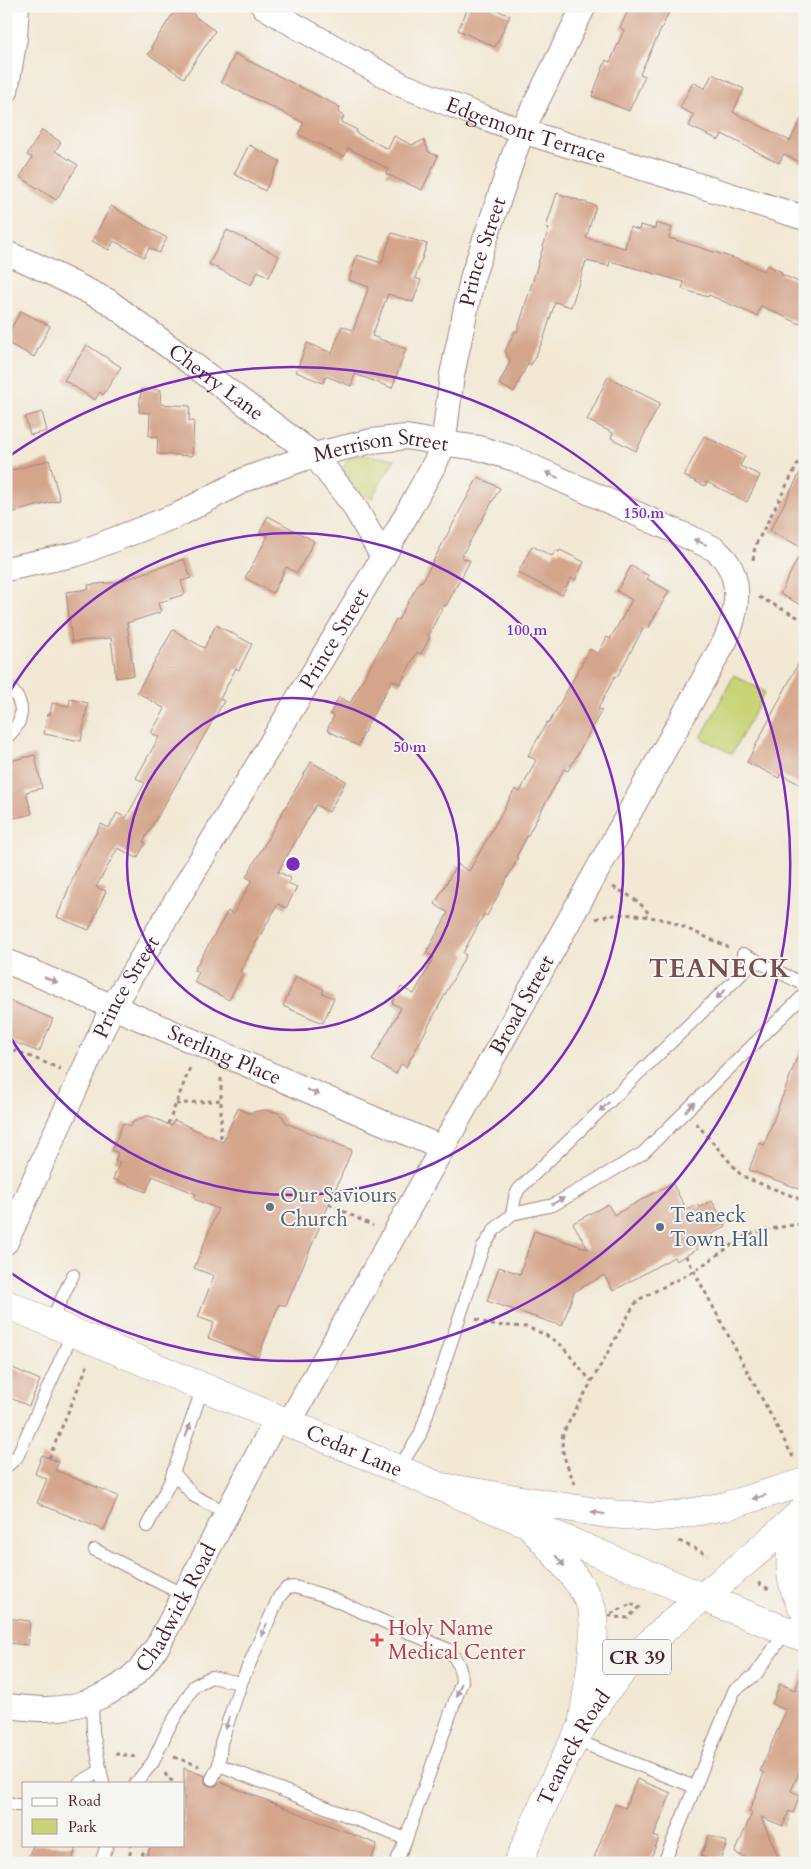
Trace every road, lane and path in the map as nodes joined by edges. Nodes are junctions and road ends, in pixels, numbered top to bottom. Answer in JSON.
{"nodes":[{"id":1,"x":17,"y":6,"type":"edge"},
{"id":2,"x":263,"y":6,"type":"edge"},
{"id":3,"x":584,"y":6,"type":"edge"},
{"id":4,"x":6,"y":91,"type":"edge"},
{"id":5,"x":522,"y":131,"type":"junction"},
{"id":6,"x":805,"y":218,"type":"edge"},
{"id":7,"x":6,"y":253,"type":"edge"},
{"id":8,"x":443,"y":443,"type":"junction"},
{"id":9,"x":314,"y":455,"type":"junction"},
{"id":10,"x":383,"y":557,"type":"junction"},
{"id":11,"x":6,"y":569,"type":"edge"},
{"id":12,"x":734,"y":579,"type":"joint"},
{"id":13,"x":759,"y":597,"type":"dead end"},
{"id":14,"x":805,"y":621,"type":"edge"},
{"id":15,"x":6,"y":686,"type":"edge"},
{"id":16,"x":6,"y":738,"type":"edge"},
{"id":17,"x":589,"y":924,"type":"dead end"},
{"id":18,"x":742,"y":954,"type":"joint"},
{"id":19,"x":756,"y":960,"type":"junction"},
{"id":20,"x":6,"y":961,"type":"edge"},
{"id":21,"x":805,"y":985,"type":"edge"},
{"id":22,"x":805,"y":994,"type":"edge"},
{"id":23,"x":113,"y":1006,"type":"junction"},
{"id":24,"x":6,"y":1047,"type":"edge"},
{"id":25,"x":210,"y":1048,"type":"junction"},
{"id":26,"x":80,"y":1077,"type":"junction"},
{"id":27,"x":221,"y":1100,"type":"junction"},
{"id":28,"x":176,"y":1104,"type":"junction"},
{"id":29,"x":686,"y":1111,"type":"junction"},
{"id":30,"x":168,"y":1124,"type":"dead end"},
{"id":31,"x":221,"y":1141,"type":"dead end"},
{"id":32,"x":442,"y":1148,"type":"junction"},
{"id":33,"x":805,"y":1201,"type":"edge"},
{"id":34,"x":328,"y":1204,"type":"dead end"},
{"id":35,"x":512,"y":1214,"type":"junction"},
{"id":36,"x":805,"y":1224,"type":"edge"},
{"id":37,"x":393,"y":1237,"type":"junction"},
{"id":38,"x":6,"y":1242,"type":"edge"},
{"id":39,"x":686,"y":1256,"type":"dead end"},
{"id":40,"x":694,"y":1271,"type":"junction"},
{"id":41,"x":73,"y":1275,"type":"dead end"},
{"id":42,"x":6,"y":1304,"type":"edge"},
{"id":43,"x":462,"y":1313,"type":"junction"},
{"id":44,"x":73,"y":1332,"type":"junction"},
{"id":45,"x":591,"y":1381,"type":"junction"},
{"id":46,"x":203,"y":1387,"type":"junction"},
{"id":47,"x":283,"y":1420,"type":"junction"},
{"id":48,"x":793,"y":1457,"type":"dead end"},
{"id":49,"x":49,"y":1458,"type":"dead end"},
{"id":50,"x":6,"y":1468,"type":"edge"},
{"id":51,"x":398,"y":1469,"type":"junction"},
{"id":52,"x":173,"y":1472,"type":"junction"},
{"id":53,"x":805,"y":1482,"type":"edge"},
{"id":54,"x":575,"y":1484,"type":"dead end"},
{"id":55,"x":443,"y":1487,"type":"junction"},
{"id":56,"x":227,"y":1513,"type":"junction"},
{"id":57,"x":801,"y":1513,"type":"edge"},
{"id":58,"x":529,"y":1524,"type":"junction"},
{"id":59,"x":147,"y":1526,"type":"dead end"},
{"id":60,"x":674,"y":1538,"type":"dead end"},
{"id":61,"x":95,"y":1550,"type":"dead end"},
{"id":62,"x":708,"y":1555,"type":"dead end"},
{"id":63,"x":758,"y":1583,"type":"dead end"},
{"id":64,"x":772,"y":1591,"type":"dead end"},
{"id":65,"x":184,"y":1595,"type":"junction"},
{"id":66,"x":702,"y":1597,"type":"junction"},
{"id":67,"x":632,"y":1616,"type":"joint"},
{"id":68,"x":799,"y":1627,"type":"edge"},
{"id":69,"x":240,"y":1682,"type":"junction"},
{"id":70,"x":92,"y":1700,"type":"junction"},
{"id":71,"x":6,"y":1706,"type":"edge"},
{"id":72,"x":578,"y":1734,"type":"junction"},
{"id":73,"x":112,"y":1754,"type":"dead end"},
{"id":74,"x":137,"y":1758,"type":"dead end"},
{"id":75,"x":168,"y":1763,"type":"dead end"},
{"id":76,"x":219,"y":1765,"type":"junction"},
{"id":77,"x":204,"y":1768,"type":"dead end"},
{"id":78,"x":165,"y":1769,"type":"dead end"},
{"id":79,"x":101,"y":1777,"type":"edge"},
{"id":80,"x":212,"y":1779,"type":"dead end"},
{"id":81,"x":83,"y":1782,"type":"edge"},
{"id":82,"x":137,"y":1782,"type":"edge"},
{"id":83,"x":176,"y":1782,"type":"edge"},
{"id":84,"x":695,"y":1787,"type":"junction"},
{"id":85,"x":6,"y":1802,"type":"edge"},
{"id":86,"x":22,"y":1805,"type":"edge"},
{"id":87,"x":406,"y":1839,"type":"junction"},
{"id":88,"x":107,"y":1846,"type":"edge"},
{"id":89,"x":131,"y":1846,"type":"edge"},
{"id":90,"x":144,"y":1852,"type":"dead end"},
{"id":91,"x":101,"y":1863,"type":"edge"},
{"id":92,"x":129,"y":1863,"type":"edge"},
{"id":93,"x":140,"y":1863,"type":"edge"},
{"id":94,"x":396,"y":1863,"type":"edge"},
{"id":95,"x":518,"y":1863,"type":"edge"},
{"id":96,"x":664,"y":1863,"type":"edge"}],
"edges":[{"from":1,"to":4,"type":"street"},
{"from":2,"to":5,"type":"street","name":"Edgemont Terrace"},
{"from":3,"to":5,"type":"street","name":"Prince Street"},
{"from":5,"to":6,"type":"street","name":"Edgemont Terrace"},
{"from":5,"to":8,"type":"street","name":"Prince Street"},
{"from":7,"to":9,"type":"street","name":"Cherry Lane"},
{"from":8,"to":9,"type":"street","name":"Merrison Street"},
{"from":8,"to":10,"type":"street","name":"Prince Street"},
{"from":12,"to":8,"type":"street","name":"Merrison Street","one_way":true},
{"from":9,"to":10,"type":"street","name":"Cherry Lane"},
{"from":9,"to":11,"type":"street","name":"Merrison Street"},
{"from":10,"to":23,"type":"street","name":"Prince Street"},
{"from":12,"to":32,"type":"street","name":"Broad Street"},
{"from":13,"to":14,"type":"path"},
{"from":15,"to":16,"type":"lane"},
{"from":17,"to":18,"type":"path"},
{"from":18,"to":19,"type":"lane"},
{"from":19,"to":21,"type":"lane"},
{"from":19,"to":35,"type":"lane","one_way":true},
{"from":20,"to":23,"type":"street","name":"Sterling Place","one_way":true},
{"from":29,"to":22,"type":"lane","one_way":true},
{"from":23,"to":25,"type":"street","name":"Sterling Place"},
{"from":23,"to":26,"type":"street","name":"Prince Street"},
{"from":24,"to":26,"type":"path"},
{"from":25,"to":27,"type":"path"},
{"from":25,"to":28,"type":"path"},
{"from":25,"to":32,"type":"street","name":"Sterling Place","one_way":true},
{"from":26,"to":38,"type":"street","name":"Prince Street"},
{"from":27,"to":28,"type":"path"},
{"from":27,"to":31,"type":"path"},
{"from":28,"to":30,"type":"path"},
{"from":29,"to":33,"type":"path"},
{"from":35,"to":29,"type":"lane","one_way":true},
{"from":32,"to":37,"type":"street","name":"Broad Street"},
{"from":34,"to":37,"type":"path"},
{"from":35,"to":43,"type":"lane"},
{"from":36,"to":40,"type":"path"},
{"from":37,"to":47,"type":"street","name":"Broad Street"},
{"from":39,"to":40,"type":"path"},
{"from":40,"to":45,"type":"path"},
{"from":40,"to":48,"type":"path"},
{"from":41,"to":44,"type":"lane"},
{"from":42,"to":44,"type":"main road","name":"Cedar Lane"},
{"from":43,"to":45,"type":"path"},
{"from":43,"to":51,"type":"lane"},
{"from":44,"to":46,"type":"main road","name":"Cedar Lane"},
{"from":44,"to":49,"type":"path"},
{"from":44,"to":50,"type":"lane"},
{"from":45,"to":54,"type":"path"},
{"from":46,"to":47,"type":"main road","name":"Cedar Lane"},
{"from":52,"to":46,"type":"lane","one_way":true},
{"from":47,"to":51,"type":"main road","name":"Cedar Lane"},
{"from":47,"to":56,"type":"street","name":"Chadwick Road"},
{"from":51,"to":55,"type":"main road","name":"Cedar Lane"},
{"from":52,"to":56,"type":"lane"},
{"from":52,"to":59,"type":"lane"},
{"from":53,"to":55,"type":"main road","one_way":true},
{"from":55,"to":58,"type":"main road","name":"Cedar Lane"},
{"from":56,"to":65,"type":"street","name":"Chadwick Road"},
{"from":57,"to":66,"type":"main road","name":"Teaneck Road","number":"CR 39"},
{"from":57,"to":68,"type":"main road"},
{"from":58,"to":66,"type":"main road","name":"Cedar Lane"},
{"from":58,"to":72,"type":"main road","one_way":true},
{"from":60,"to":62,"type":"path"},
{"from":61,"to":65,"type":"lane"},
{"from":63,"to":64,"type":"path"},
{"from":65,"to":70,"type":"street","name":"Chadwick Road"},
{"from":66,"to":68,"type":"main road","name":"Cedar Lane"},
{"from":66,"to":72,"type":"main road","name":"Teaneck Road","number":"CR 39"},
{"from":67,"to":67,"type":"path"},
{"from":68,"to":84,"type":"lane"},
{"from":69,"to":76,"type":"lane","one_way":true},
{"from":69,"to":82,"type":"lane"},
{"from":69,"to":87,"type":"lane"},
{"from":70,"to":71,"type":"street","name":"Chadwick Road"},
{"from":70,"to":79,"type":"lane"},
{"from":72,"to":84,"type":"lane"},
{"from":72,"to":95,"type":"main road","name":"Teaneck Road","number":"CR 39"},
{"from":73,"to":74,"type":"path"},
{"from":75,"to":77,"type":"path"},
{"from":76,"to":80,"type":"lane"},
{"from":76,"to":87,"type":"lane"},
{"from":78,"to":83,"type":"path"},
{"from":79,"to":81,"type":"lane"},
{"from":84,"to":96,"type":"lane"},
{"from":85,"to":86,"type":"lane"},
{"from":87,"to":94,"type":"lane"},
{"from":88,"to":91,"type":"lane"},
{"from":89,"to":92,"type":"path"},
{"from":90,"to":93,"type":"path"}]}
